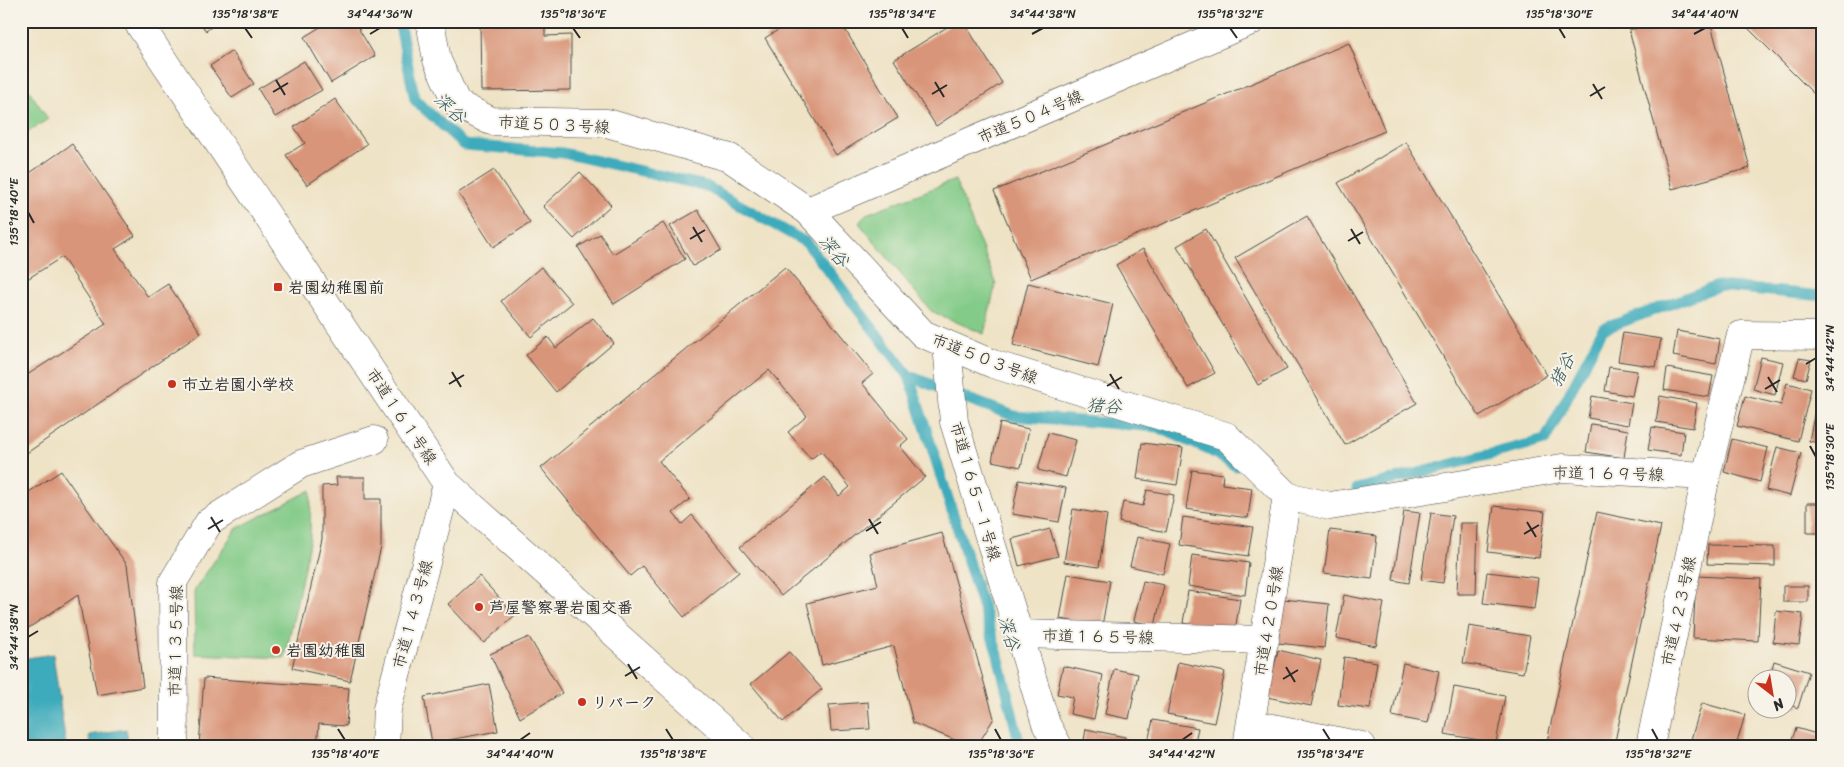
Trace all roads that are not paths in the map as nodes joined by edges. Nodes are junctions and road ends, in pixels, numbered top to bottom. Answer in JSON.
{"nodes":[{"id":1,"x":137,"y":21,"type":"edge"},
{"id":2,"x":430,"y":21,"type":"edge"},
{"id":3,"x":1251,"y":21,"type":"edge"},
{"id":4,"x":808,"y":211,"type":"junction"},
{"id":5,"x":1823,"y":336,"type":"edge"},
{"id":6,"x":947,"y":345,"type":"junction"},
{"id":7,"x":374,"y":440,"type":"dead end"},
{"id":8,"x":1706,"y":476,"type":"junction"},
{"id":9,"x":447,"y":484,"type":"junction"},
{"id":10,"x":1287,"y":496,"type":"junction"},
{"id":11,"x":1019,"y":634,"type":"junction"},
{"id":12,"x":1265,"y":640,"type":"junction"},
{"id":13,"x":1250,"y":735,"type":"edge"},
{"id":14,"x":174,"y":746,"type":"edge"},
{"id":15,"x":385,"y":746,"type":"edge"},
{"id":16,"x":742,"y":746,"type":"edge"},
{"id":17,"x":1058,"y":746,"type":"edge"},
{"id":18,"x":1362,"y":746,"type":"edge"},
{"id":19,"x":1650,"y":746,"type":"edge"}],
"edges":[{"from":1,"to":9,"type":"street","name":"市道１６１号線"},
{"from":2,"to":4,"type":"street","name":"市道５０３号線"},
{"from":3,"to":4,"type":"street","name":"市道５０４号線"},
{"from":4,"to":6,"type":"street","name":"市道５０３号線"},
{"from":5,"to":8,"type":"street"},
{"from":6,"to":10,"type":"street","name":"市道５０３号線"},
{"from":6,"to":11,"type":"street","name":"市道１６５－１号線"},
{"from":7,"to":14,"type":"street","name":"市道１３５号線"},
{"from":8,"to":10,"type":"street","name":"市道１６９号線"},
{"from":8,"to":19,"type":"street","name":"市道４２３号線"},
{"from":9,"to":15,"type":"street","name":"市道１４３号線"},
{"from":9,"to":16,"type":"street","name":"市道１６１号線"},
{"from":10,"to":12,"type":"street","name":"市道４２０号線"},
{"from":11,"to":12,"type":"street","name":"市道１６５号線"},
{"from":11,"to":17,"type":"street","name":"市道１６５号線"},
{"from":12,"to":13,"type":"street","name":"市道４２０号線"},
{"from":13,"to":18,"type":"street"}]}
